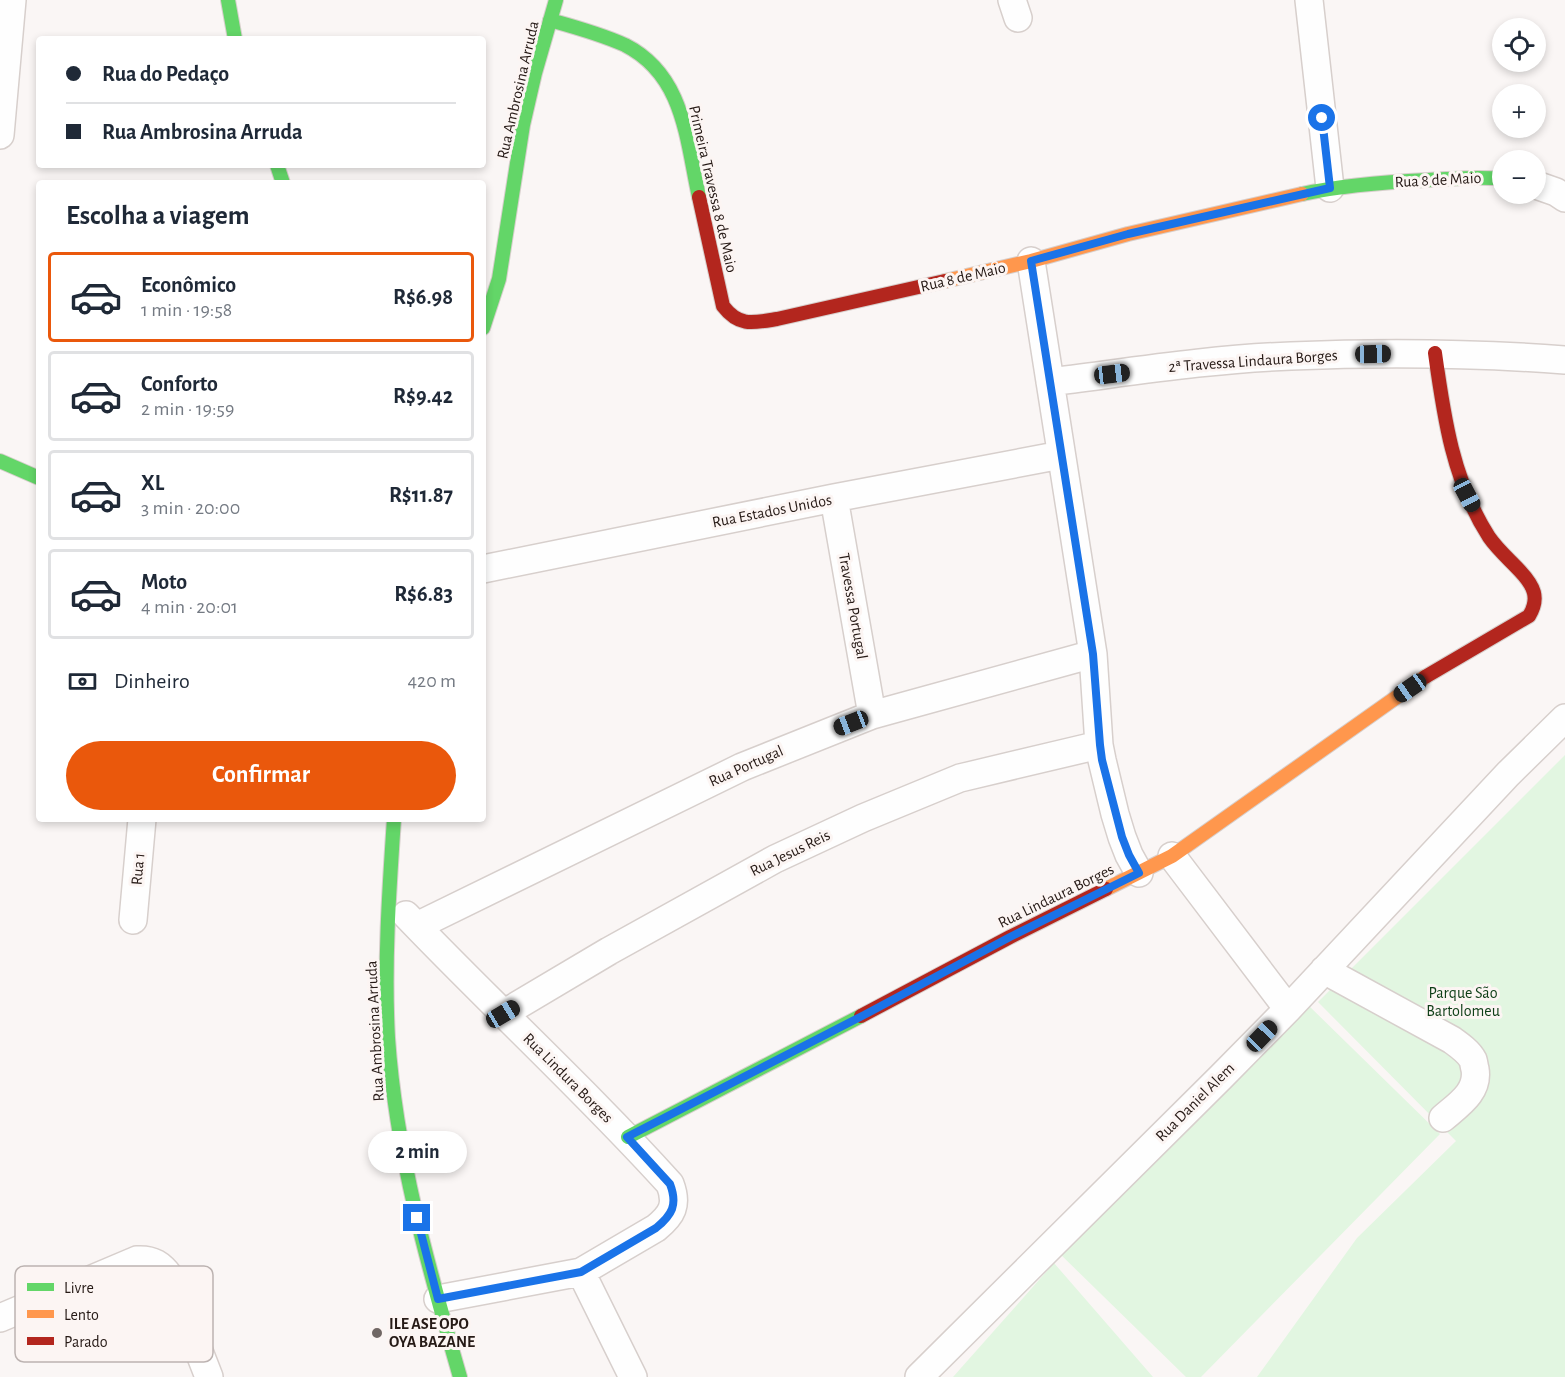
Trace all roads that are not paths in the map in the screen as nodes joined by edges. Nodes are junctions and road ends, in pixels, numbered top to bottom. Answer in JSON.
{"nodes":[{"id":1,"x":12,"y":0,"type":"edge"},
{"id":2,"x":228,"y":0,"type":"edge"},
{"id":3,"x":556,"y":0,"type":"edge"},
{"id":4,"x":1309,"y":0,"type":"edge"},
{"id":5,"x":550,"y":20,"type":"junction"},
{"id":6,"x":234,"y":36,"type":"edge"},
{"id":7,"x":0,"y":135,"type":"edge"},
{"id":8,"x":1492,"y":178,"type":"edge"},
{"id":9,"x":1330,"y":188,"type":"junction"},
{"id":10,"x":1546,"y":188,"type":"edge"},
{"id":11,"x":1565,"y":198,"type":"edge"},
{"id":12,"x":1031,"y":261,"type":"junction"},
{"id":13,"x":486,"y":319,"type":"edge"},
{"id":14,"x":777,"y":319,"type":"joint"},
{"id":15,"x":1435,"y":353,"type":"junction"},
{"id":16,"x":1565,"y":360,"type":"edge"},
{"id":17,"x":1050,"y":381,"type":"junction"},
{"id":18,"x":1061,"y":455,"type":"junction"},
{"id":19,"x":0,"y":461,"type":"edge"},
{"id":20,"x":36,"y":477,"type":"edge"},
{"id":21,"x":834,"y":498,"type":"junction"},
{"id":22,"x":486,"y":568,"type":"edge"},
{"id":23,"x":1093,"y":654,"type":"junction"},
{"id":24,"x":872,"y":715,"type":"junction"},
{"id":25,"x":1565,"y":718,"type":"edge"},
{"id":26,"x":1100,"y":745,"type":"junction"},
{"id":27,"x":142,"y":822,"type":"edge"},
{"id":28,"x":394,"y":822,"type":"edge"},
{"id":29,"x":1172,"y":856,"type":"junction"},
{"id":30,"x":1139,"y":873,"type":"junction"},
{"id":31,"x":389,"y":897,"type":"junction"},
{"id":32,"x":134,"y":920,"type":"dead end"},
{"id":33,"x":417,"y":926,"type":"junction"},
{"id":34,"x":1324,"y":969,"type":"junction"},
{"id":35,"x":1288,"y":1008,"type":"junction"},
{"id":36,"x":503,"y":1014,"type":"junction"},
{"id":37,"x":1443,"y":1118,"type":"dead end"},
{"id":38,"x":627,"y":1137,"type":"junction"},
{"id":39,"x":123,"y":1266,"type":"edge"},
{"id":40,"x":160,"y":1266,"type":"edge"},
{"id":41,"x":581,"y":1272,"type":"junction"},
{"id":42,"x":438,"y":1299,"type":"junction"},
{"id":43,"x":15,"y":1312,"type":"edge"},
{"id":44,"x":0,"y":1318,"type":"edge"},
{"id":45,"x":203,"y":1362,"type":"edge"},
{"id":46,"x":209,"y":1377,"type":"edge"},
{"id":47,"x":460,"y":1377,"type":"edge"},
{"id":48,"x":633,"y":1377,"type":"edge"},
{"id":49,"x":919,"y":1377,"type":"edge"}],
"edges":[{"from":1,"to":7,"type":"street"},
{"from":2,"to":6,"type":"street"},
{"from":3,"to":5,"type":"street","name":"Rua Ambrosina Arruda"},
{"from":4,"to":9,"type":"street"},
{"from":5,"to":13,"type":"street","name":"Rua Ambrosina Arruda"},
{"from":5,"to":14,"type":"street","name":"Primeira Travessa 8 de Maio"},
{"from":8,"to":9,"type":"street","name":"Rua 8 de Maio"},
{"from":9,"to":12,"type":"street","name":"Rua 8 de Maio"},
{"from":10,"to":11,"type":"street"},
{"from":12,"to":14,"type":"street","name":"Rua 8 de Maio"},
{"from":12,"to":17,"type":"street"},
{"from":15,"to":16,"type":"street","name":"2ª Travessa Lindaura Borges"},
{"from":15,"to":17,"type":"street","name":"2ª Travessa Lindaura Borges"},
{"from":15,"to":29,"type":"street","name":"Rua Lindaura Borges"},
{"from":17,"to":18,"type":"street"},
{"from":18,"to":21,"type":"street","name":"Rua Estados Unidos"},
{"from":18,"to":23,"type":"street"},
{"from":19,"to":20,"type":"street"},
{"from":21,"to":22,"type":"street","name":"Rua Estados Unidos"},
{"from":21,"to":24,"type":"street","name":"Travessa Portugal"},
{"from":23,"to":24,"type":"street","name":"Rua Portugal"},
{"from":23,"to":26,"type":"street"},
{"from":24,"to":33,"type":"street","name":"Rua Portugal"},
{"from":25,"to":34,"type":"street","name":"Rua Daniel Alem"},
{"from":26,"to":30,"type":"street"},
{"from":26,"to":36,"type":"street","name":"Rua Jesus Reis"},
{"from":27,"to":32,"type":"street","name":"Rua 1"},
{"from":28,"to":31,"type":"street","name":"Rua Ambrosina Arruda"},
{"from":29,"to":30,"type":"street","name":"Rua Lindaura Borges"},
{"from":29,"to":35,"type":"street"},
{"from":30,"to":38,"type":"street","name":"Rua Lindaura Borges"},
{"from":31,"to":33,"type":"street","name":"Rua Lindura Borges"},
{"from":31,"to":42,"type":"street","name":"Rua Ambrosina Arruda"},
{"from":33,"to":36,"type":"street","name":"Rua Lindura Borges"},
{"from":34,"to":35,"type":"street","name":"Rua Daniel Alem"},
{"from":34,"to":37,"type":"street"},
{"from":35,"to":49,"type":"street","name":"Rua Daniel Alem"},
{"from":36,"to":38,"type":"street","name":"Rua Lindura Borges"},
{"from":38,"to":41,"type":"street","name":"Rua Lindura Borges"},
{"from":39,"to":40,"type":"street"},
{"from":41,"to":42,"type":"street"},
{"from":41,"to":48,"type":"street"},
{"from":42,"to":47,"type":"street","name":"Rua Ambrosina Arruda"},
{"from":43,"to":44,"type":"street"},
{"from":45,"to":46,"type":"street"}]}
